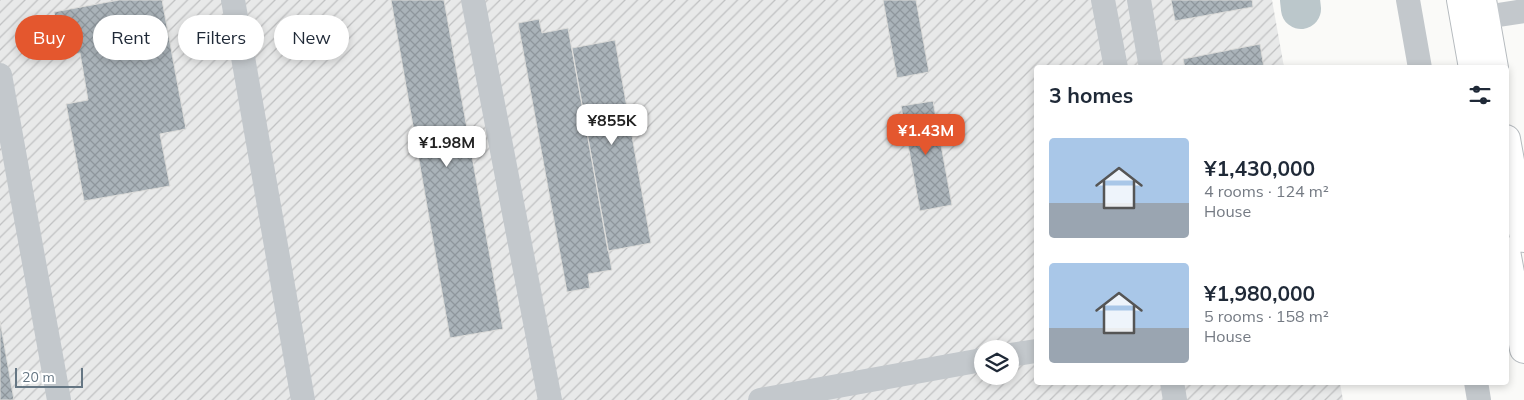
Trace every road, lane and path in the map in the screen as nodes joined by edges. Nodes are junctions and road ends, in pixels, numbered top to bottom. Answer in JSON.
{"nodes":[{"id":1,"x":233,"y":0,"type":"edge"},
{"id":2,"x":473,"y":0,"type":"edge"},
{"id":3,"x":1104,"y":0,"type":"edge"},
{"id":4,"x":1139,"y":0,"type":"edge"},
{"id":5,"x":1408,"y":0,"type":"edge"},
{"id":6,"x":1473,"y":9,"type":"edge"},
{"id":7,"x":1524,"y":11,"type":"edge"},
{"id":8,"x":1115,"y":65,"type":"edge"},
{"id":9,"x":1150,"y":65,"type":"edge"},
{"id":10,"x":1419,"y":65,"type":"edge"},
{"id":11,"x":1473,"y":65,"type":"edge"},
{"id":12,"x":1493,"y":65,"type":"edge"},
{"id":13,"x":0,"y":75,"type":"edge"},
{"id":14,"x":1509,"y":156,"type":"edge"},
{"id":15,"x":1524,"y":238,"type":"edge"},
{"id":16,"x":1509,"y":267,"type":"edge"},
{"id":17,"x":1524,"y":349,"type":"edge"},
{"id":18,"x":1034,"y":351,"type":"edge"},
{"id":19,"x":1019,"y":354,"type":"edge"},
{"id":20,"x":974,"y":361,"type":"edge"},
{"id":21,"x":1172,"y":385,"type":"edge"},
{"id":22,"x":1476,"y":385,"type":"edge"},
{"id":23,"x":59,"y":400,"type":"edge"},
{"id":24,"x":303,"y":400,"type":"edge"},
{"id":25,"x":550,"y":400,"type":"edge"},
{"id":26,"x":760,"y":400,"type":"edge"},
{"id":27,"x":1175,"y":400,"type":"edge"},
{"id":28,"x":1479,"y":400,"type":"edge"}],
"edges":[{"from":1,"to":24,"type":"street"},
{"from":2,"to":25,"type":"street"},
{"from":3,"to":8,"type":"street"},
{"from":4,"to":9,"type":"street"},
{"from":5,"to":10,"type":"street"},
{"from":6,"to":7,"type":"street"},
{"from":6,"to":11,"type":"main road"},
{"from":6,"to":12,"type":"main road"},
{"from":13,"to":23,"type":"street"},
{"from":14,"to":15,"type":"main road"},
{"from":16,"to":17,"type":"main road"},
{"from":18,"to":19,"type":"street"},
{"from":20,"to":26,"type":"street"},
{"from":21,"to":27,"type":"street"},
{"from":22,"to":28,"type":"street"}]}
